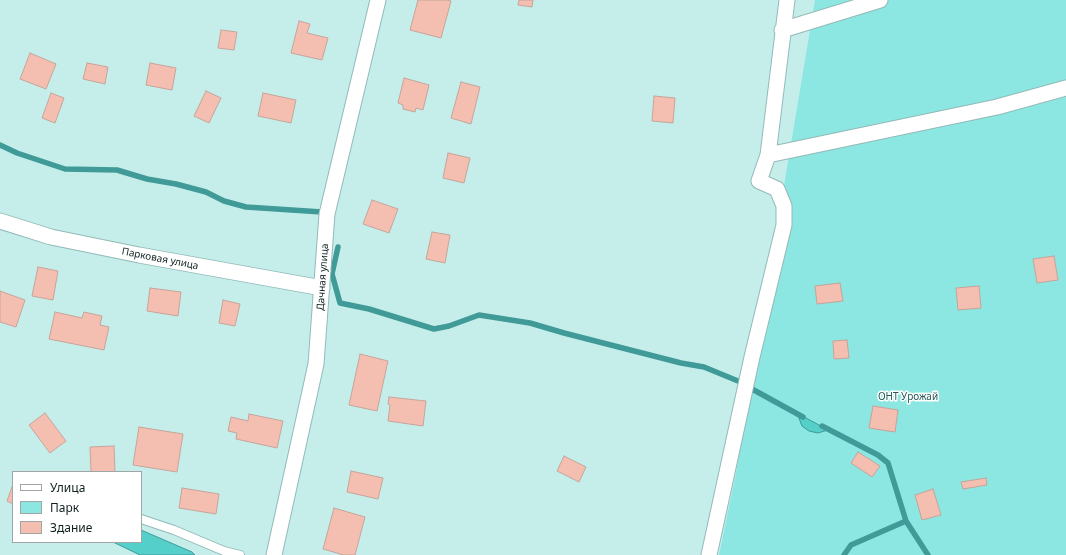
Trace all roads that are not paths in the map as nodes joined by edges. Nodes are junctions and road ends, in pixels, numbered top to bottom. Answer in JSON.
{"nodes":[{"id":1,"x":378,"y":0,"type":"edge"},
{"id":2,"x":787,"y":0,"type":"edge"},
{"id":3,"x":880,"y":0,"type":"edge"},
{"id":4,"x":782,"y":30,"type":"junction"},
{"id":5,"x":1066,"y":88,"type":"edge"},
{"id":6,"x":768,"y":155,"type":"junction"},
{"id":7,"x":0,"y":221,"type":"edge"},
{"id":8,"x":322,"y":288,"type":"junction"},
{"id":9,"x":142,"y":519,"type":"edge"},
{"id":10,"x":240,"y":555,"type":"edge"},
{"id":11,"x":274,"y":555,"type":"edge"},
{"id":12,"x":709,"y":555,"type":"edge"}],
"edges":[{"from":1,"to":8,"type":"street","name":"Дачная улица"},
{"from":2,"to":4,"type":"street"},
{"from":3,"to":4,"type":"street"},
{"from":4,"to":6,"type":"street"},
{"from":5,"to":6,"type":"street"},
{"from":6,"to":12,"type":"street"},
{"from":7,"to":8,"type":"street","name":"Парковая улица"},
{"from":8,"to":11,"type":"street","name":"Дачная улица"},
{"from":9,"to":10,"type":"lane"}]}
